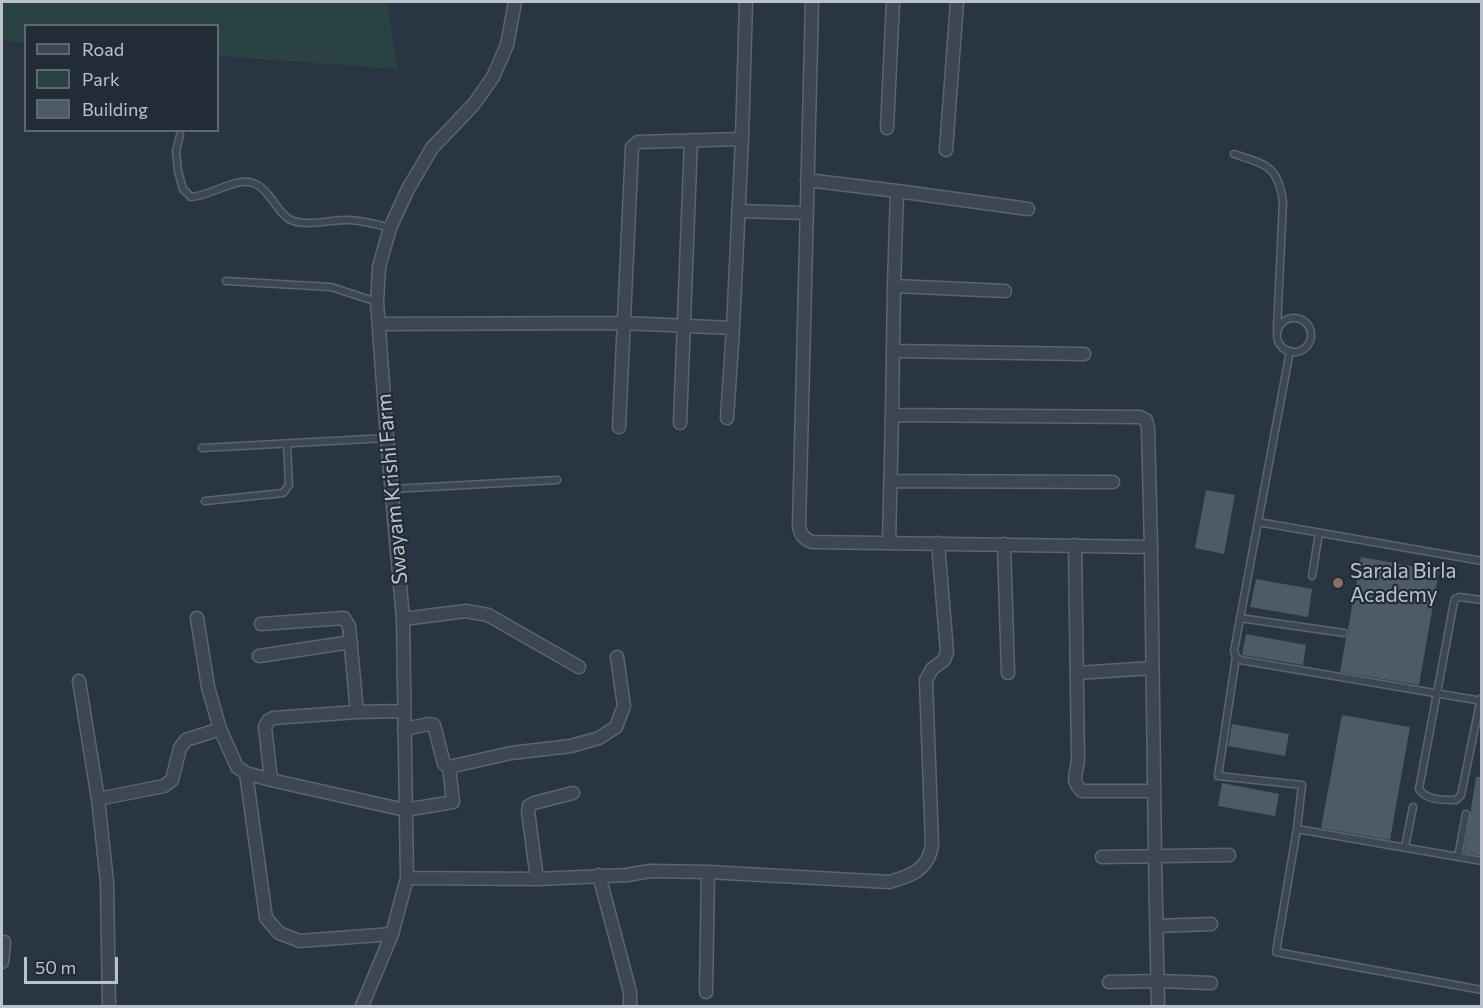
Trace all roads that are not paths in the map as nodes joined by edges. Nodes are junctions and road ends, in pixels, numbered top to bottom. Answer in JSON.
{"nodes":[{"id":1,"x":515,"y":2,"type":"edge"},
{"id":2,"x":746,"y":2,"type":"edge"},
{"id":3,"x":812,"y":2,"type":"edge"},
{"id":4,"x":893,"y":2,"type":"edge"},
{"id":5,"x":957,"y":2,"type":"edge"},
{"id":6,"x":887,"y":128,"type":"dead end"},
{"id":7,"x":180,"y":135,"type":"dead end"},
{"id":8,"x":742,"y":139,"type":"junction"},
{"id":9,"x":692,"y":140,"type":"junction"},
{"id":10,"x":945,"y":150,"type":"dead end"},
{"id":11,"x":1234,"y":154,"type":"dead end"},
{"id":12,"x":807,"y":180,"type":"junction"},
{"id":13,"x":897,"y":191,"type":"junction"},
{"id":14,"x":1028,"y":209,"type":"dead end"},
{"id":15,"x":738,"y":211,"type":"junction"},
{"id":16,"x":806,"y":213,"type":"junction"},
{"id":17,"x":390,"y":228,"type":"junction"},
{"id":18,"x":226,"y":281,"type":"dead end"},
{"id":19,"x":894,"y":286,"type":"junction"},
{"id":20,"x":1005,"y":291,"type":"dead end"},
{"id":21,"x":377,"y":302,"type":"junction"},
{"id":22,"x":624,"y":323,"type":"junction"},
{"id":23,"x":378,"y":324,"type":"junction"},
{"id":24,"x":684,"y":325,"type":"junction"},
{"id":25,"x":733,"y":328,"type":"junction"},
{"id":26,"x":1277,"y":328,"type":"junction"},
{"id":27,"x":893,"y":351,"type":"junction"},
{"id":28,"x":1290,"y":351,"type":"junction"},
{"id":29,"x":1084,"y":354,"type":"dead end"},
{"id":30,"x":892,"y":415,"type":"junction"},
{"id":31,"x":727,"y":418,"type":"dead end"},
{"id":32,"x":680,"y":423,"type":"dead end"},
{"id":33,"x":619,"y":427,"type":"dead end"},
{"id":34,"x":387,"y":438,"type":"junction"},
{"id":35,"x":287,"y":444,"type":"junction"},
{"id":36,"x":202,"y":448,"type":"dead end"},
{"id":37,"x":557,"y":480,"type":"dead end"},
{"id":38,"x":891,"y":481,"type":"junction"},
{"id":39,"x":1113,"y":482,"type":"dead end"},
{"id":40,"x":392,"y":489,"type":"junction"},
{"id":41,"x":205,"y":501,"type":"dead end"},
{"id":42,"x":1258,"y":522,"type":"junction"},
{"id":43,"x":1319,"y":533,"type":"junction"},
{"id":44,"x":889,"y":542,"type":"junction"},
{"id":45,"x":938,"y":543,"type":"junction"},
{"id":46,"x":1004,"y":544,"type":"junction"},
{"id":47,"x":1075,"y":545,"type":"junction"},
{"id":48,"x":1151,"y":547,"type":"junction"},
{"id":49,"x":1482,"y":561,"type":"edge"},
{"id":50,"x":1312,"y":576,"type":"dead end"},
{"id":51,"x":1482,"y":600,"type":"edge"},
{"id":52,"x":197,"y":618,"type":"dead end"},
{"id":53,"x":1240,"y":618,"type":"junction"},
{"id":54,"x":403,"y":619,"type":"junction"},
{"id":55,"x":261,"y":624,"type":"dead end"},
{"id":56,"x":1344,"y":633,"type":"dead end"},
{"id":57,"x":351,"y":642,"type":"junction"},
{"id":58,"x":260,"y":656,"type":"dead end"},
{"id":59,"x":617,"y":657,"type":"dead end"},
{"id":60,"x":1236,"y":657,"type":"junction"},
{"id":61,"x":579,"y":667,"type":"dead end"},
{"id":62,"x":1152,"y":668,"type":"junction"},
{"id":63,"x":1008,"y":673,"type":"dead end"},
{"id":64,"x":1077,"y":673,"type":"junction"},
{"id":65,"x":79,"y":681,"type":"dead end"},
{"id":66,"x":1438,"y":694,"type":"junction"},
{"id":67,"x":1481,"y":700,"type":"edge"},
{"id":68,"x":404,"y":711,"type":"junction"},
{"id":69,"x":357,"y":712,"type":"junction"},
{"id":70,"x":220,"y":729,"type":"junction"},
{"id":71,"x":404,"y":729,"type":"junction"},
{"id":72,"x":449,"y":767,"type":"junction"},
{"id":73,"x":246,"y":773,"type":"junction"},
{"id":74,"x":271,"y":780,"type":"junction"},
{"id":75,"x":1154,"y":791,"type":"junction"},
{"id":76,"x":573,"y":793,"type":"dead end"},
{"id":77,"x":98,"y":799,"type":"junction"},
{"id":78,"x":1413,"y":807,"type":"dead end"},
{"id":79,"x":405,"y":810,"type":"junction"},
{"id":80,"x":1466,"y":814,"type":"dead end"},
{"id":81,"x":1297,"y":829,"type":"junction"},
{"id":82,"x":1405,"y":848,"type":"junction"},
{"id":83,"x":1229,"y":855,"type":"dead end"},
{"id":84,"x":1102,"y":857,"type":"dead end"},
{"id":85,"x":1155,"y":857,"type":"junction"},
{"id":86,"x":1458,"y":857,"type":"junction"},
{"id":87,"x":1482,"y":861,"type":"edge"},
{"id":88,"x":708,"y":872,"type":"junction"},
{"id":89,"x":599,"y":875,"type":"junction"},
{"id":90,"x":407,"y":878,"type":"junction"},
{"id":91,"x":537,"y":879,"type":"junction"},
{"id":92,"x":1211,"y":924,"type":"dead end"},
{"id":93,"x":1156,"y":926,"type":"junction"},
{"id":94,"x":392,"y":934,"type":"junction"},
{"id":95,"x":4,"y":942,"type":"dead end"},
{"id":96,"x":2,"y":962,"type":"edge"},
{"id":97,"x":1158,"y":981,"type":"junction"},
{"id":98,"x":1109,"y":982,"type":"dead end"},
{"id":99,"x":1211,"y":983,"type":"dead end"},
{"id":100,"x":1482,"y":990,"type":"edge"},
{"id":101,"x":706,"y":992,"type":"dead end"},
{"id":102,"x":109,"y":1006,"type":"edge"},
{"id":103,"x":362,"y":1006,"type":"edge"},
{"id":104,"x":630,"y":1006,"type":"edge"},
{"id":105,"x":1158,"y":1006,"type":"edge"}],
"edges":[{"from":1,"to":17,"type":"street","name":"Swayam Krishi Farm"},
{"from":2,"to":8,"type":"street"},
{"from":3,"to":12,"type":"street"},
{"from":4,"to":6,"type":"street"},
{"from":5,"to":10,"type":"street"},
{"from":7,"to":17,"type":"lane"},
{"from":8,"to":9,"type":"street"},
{"from":8,"to":15,"type":"street"},
{"from":9,"to":22,"type":"street"},
{"from":9,"to":24,"type":"street"},
{"from":11,"to":26,"type":"lane"},
{"from":12,"to":13,"type":"street"},
{"from":12,"to":16,"type":"street"},
{"from":13,"to":14,"type":"street"},
{"from":13,"to":19,"type":"street"},
{"from":15,"to":16,"type":"street"},
{"from":15,"to":25,"type":"street"},
{"from":16,"to":44,"type":"street"},
{"from":17,"to":21,"type":"street","name":"Swayam Krishi Farm"},
{"from":18,"to":21,"type":"lane"},
{"from":19,"to":20,"type":"street"},
{"from":19,"to":27,"type":"street"},
{"from":21,"to":23,"type":"street","name":"Swayam Krishi Farm"},
{"from":22,"to":23,"type":"street"},
{"from":22,"to":24,"type":"street"},
{"from":22,"to":33,"type":"street"},
{"from":23,"to":34,"type":"street","name":"Swayam Krishi Farm"},
{"from":24,"to":25,"type":"street"},
{"from":24,"to":32,"type":"street"},
{"from":25,"to":31,"type":"street"},
{"from":26,"to":28,"type":"lane"},
{"from":26,"to":28,"type":"lane"},
{"from":27,"to":29,"type":"street"},
{"from":27,"to":30,"type":"street"},
{"from":28,"to":42,"type":"lane"},
{"from":30,"to":38,"type":"street"},
{"from":30,"to":48,"type":"street"},
{"from":34,"to":35,"type":"lane"},
{"from":34,"to":40,"type":"street","name":"Swayam Krishi Farm"},
{"from":35,"to":36,"type":"lane"},
{"from":35,"to":41,"type":"lane"},
{"from":37,"to":40,"type":"lane"},
{"from":38,"to":39,"type":"street"},
{"from":38,"to":44,"type":"street"},
{"from":40,"to":54,"type":"street","name":"Swayam Krishi Farm"},
{"from":42,"to":43,"type":"lane"},
{"from":42,"to":53,"type":"lane"},
{"from":43,"to":49,"type":"lane"},
{"from":43,"to":50,"type":"lane"},
{"from":44,"to":45,"type":"street"},
{"from":45,"to":46,"type":"street"},
{"from":45,"to":88,"type":"street"},
{"from":46,"to":47,"type":"street"},
{"from":46,"to":63,"type":"street"},
{"from":47,"to":48,"type":"street"},
{"from":47,"to":64,"type":"street"},
{"from":48,"to":62,"type":"street"},
{"from":51,"to":66,"type":"lane"},
{"from":52,"to":70,"type":"street"},
{"from":53,"to":56,"type":"lane"},
{"from":53,"to":60,"type":"lane"},
{"from":54,"to":61,"type":"street"},
{"from":54,"to":68,"type":"street","name":"Swayam Krishi Farm"},
{"from":55,"to":57,"type":"street"},
{"from":57,"to":58,"type":"street"},
{"from":57,"to":69,"type":"street"},
{"from":59,"to":72,"type":"street"},
{"from":60,"to":66,"type":"lane"},
{"from":60,"to":81,"type":"lane"},
{"from":62,"to":64,"type":"street"},
{"from":62,"to":75,"type":"street"},
{"from":64,"to":75,"type":"street"},
{"from":65,"to":77,"type":"street"},
{"from":66,"to":67,"type":"lane"},
{"from":66,"to":67,"type":"lane"},
{"from":68,"to":69,"type":"street"},
{"from":68,"to":71,"type":"street","name":"Swayam Krishi Farm"},
{"from":69,"to":74,"type":"street"},
{"from":70,"to":73,"type":"street"},
{"from":70,"to":77,"type":"street"},
{"from":71,"to":72,"type":"street"},
{"from":71,"to":79,"type":"street","name":"Swayam Krishi Farm"},
{"from":72,"to":79,"type":"street"},
{"from":73,"to":74,"type":"street"},
{"from":73,"to":94,"type":"street"},
{"from":74,"to":79,"type":"street"},
{"from":75,"to":85,"type":"street"},
{"from":76,"to":91,"type":"street"},
{"from":77,"to":102,"type":"street"},
{"from":78,"to":82,"type":"lane"},
{"from":79,"to":90,"type":"street","name":"Swayam Krishi Farm"},
{"from":80,"to":86,"type":"lane"},
{"from":81,"to":82,"type":"lane"},
{"from":81,"to":100,"type":"lane"},
{"from":82,"to":86,"type":"lane"},
{"from":83,"to":85,"type":"street"},
{"from":84,"to":85,"type":"street"},
{"from":85,"to":93,"type":"street"},
{"from":86,"to":87,"type":"lane"},
{"from":88,"to":89,"type":"street"},
{"from":88,"to":101,"type":"street"},
{"from":89,"to":91,"type":"street"},
{"from":89,"to":104,"type":"street"},
{"from":90,"to":91,"type":"street"},
{"from":90,"to":94,"type":"street","name":"Swayam Krishi Farm"},
{"from":92,"to":93,"type":"street"},
{"from":93,"to":97,"type":"street"},
{"from":94,"to":103,"type":"street","name":"Swayam Krishi Farm"},
{"from":95,"to":96,"type":"street"},
{"from":97,"to":98,"type":"street"},
{"from":97,"to":99,"type":"street"},
{"from":97,"to":105,"type":"street"}]}
